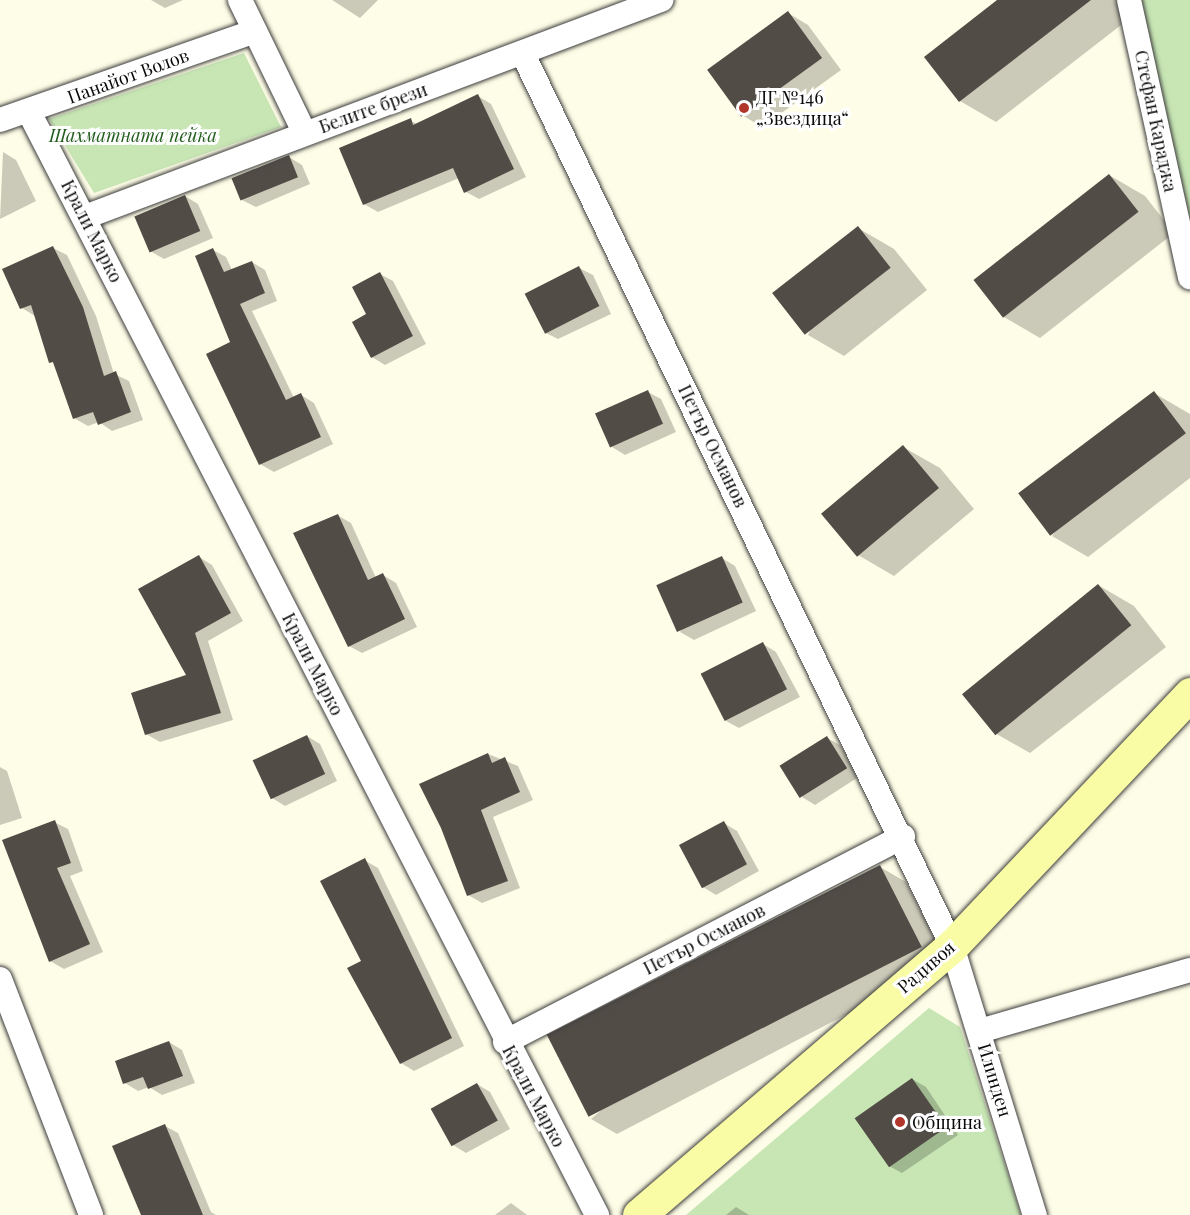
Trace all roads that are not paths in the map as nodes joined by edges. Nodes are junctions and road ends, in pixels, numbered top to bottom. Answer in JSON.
{"nodes":[{"id":1,"x":240,"y":0,"type":"edge"},
{"id":2,"x":662,"y":0,"type":"edge"},
{"id":3,"x":1129,"y":0,"type":"edge"},
{"id":4,"x":255,"y":31,"type":"junction"},
{"id":5,"x":523,"y":54,"type":"junction"},
{"id":6,"x":29,"y":112,"type":"junction"},
{"id":7,"x":0,"y":120,"type":"edge"},
{"id":8,"x":303,"y":132,"type":"junction"},
{"id":9,"x":85,"y":217,"type":"junction"},
{"id":10,"x":1190,"y":277,"type":"edge"},
{"id":11,"x":1190,"y":694,"type":"edge"},
{"id":12,"x":903,"y":837,"type":"junction"},
{"id":13,"x":952,"y":946,"type":"junction"},
{"id":14,"x":1190,"y":970,"type":"edge"},
{"id":15,"x":0,"y":979,"type":"edge"},
{"id":16,"x":980,"y":1031,"type":"junction"},
{"id":17,"x":505,"y":1042,"type":"junction"},
{"id":18,"x":91,"y":1215,"type":"edge"},
{"id":19,"x":597,"y":1215,"type":"edge"},
{"id":20,"x":639,"y":1215,"type":"edge"},
{"id":21,"x":1035,"y":1215,"type":"edge"}],
"edges":[{"from":1,"to":4,"type":"street"},
{"from":2,"to":5,"type":"street","name":"Белите брези"},
{"from":3,"to":10,"type":"street","name":"Стефан Караджа"},
{"from":4,"to":6,"type":"street","name":"Панайот Волов"},
{"from":4,"to":8,"type":"street"},
{"from":5,"to":8,"type":"street","name":"Белите брези"},
{"from":5,"to":12,"type":"street","name":"Петър Османов"},
{"from":6,"to":7,"type":"street","name":"Панайот Волов"},
{"from":6,"to":9,"type":"street","name":"Крали Марко"},
{"from":8,"to":9,"type":"street","name":"Белите брези"},
{"from":9,"to":17,"type":"street","name":"Крали Марко"},
{"from":11,"to":13,"type":"street","name":"Радивоя"},
{"from":12,"to":13,"type":"street","name":"Петър Османов"},
{"from":12,"to":17,"type":"street","name":"Петър Османов"},
{"from":13,"to":16,"type":"street","name":"Илинден"},
{"from":13,"to":20,"type":"street","name":"Радивоя"},
{"from":14,"to":16,"type":"street"},
{"from":15,"to":18,"type":"street"},
{"from":16,"to":21,"type":"street","name":"Илинден"},
{"from":17,"to":19,"type":"street","name":"Крали Марко"}]}
